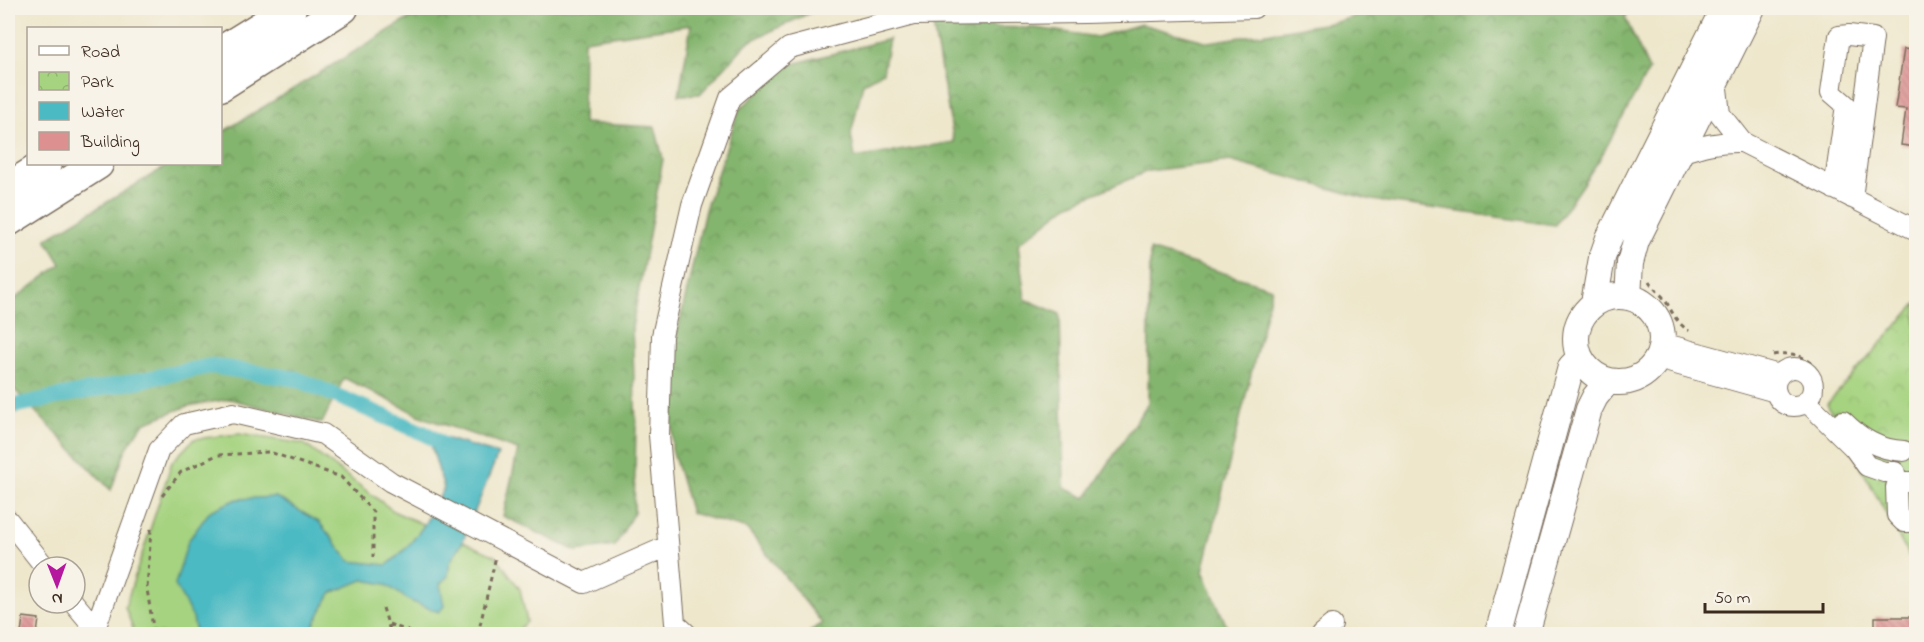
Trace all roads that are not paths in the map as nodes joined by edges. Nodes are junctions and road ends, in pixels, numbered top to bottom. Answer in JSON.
{"nodes":[{"id":1,"x":291,"y":8,"type":"edge"},
{"id":2,"x":343,"y":8,"type":"edge"},
{"id":3,"x":894,"y":8,"type":"edge"},
{"id":4,"x":1254,"y":8,"type":"edge"},
{"id":5,"x":1724,"y":8,"type":"edge"},
{"id":6,"x":1752,"y":8,"type":"edge"},
{"id":7,"x":913,"y":15,"type":"junction"},
{"id":8,"x":222,"y":51,"type":"edge"},
{"id":9,"x":1716,"y":80,"type":"junction"},
{"id":10,"x":222,"y":85,"type":"edge"},
{"id":11,"x":1742,"y":142,"type":"junction"},
{"id":12,"x":1680,"y":153,"type":"junction"},
{"id":13,"x":44,"y":165,"type":"edge"},
{"id":14,"x":96,"y":165,"type":"edge"},
{"id":15,"x":8,"y":188,"type":"edge"},
{"id":16,"x":1834,"y":189,"type":"junction"},
{"id":17,"x":1852,"y":198,"type":"junction"},
{"id":18,"x":8,"y":221,"type":"edge"},
{"id":19,"x":1917,"y":230,"type":"edge"},
{"id":20,"x":1628,"y":297,"type":"junction"},
{"id":21,"x":1594,"y":303,"type":"junction"},
{"id":22,"x":1660,"y":351,"type":"junction"},
{"id":23,"x":1579,"y":359,"type":"junction"},
{"id":24,"x":1607,"y":381,"type":"junction"},
{"id":25,"x":1777,"y":384,"type":"junction"},
{"id":26,"x":1811,"y":388,"type":"junction"},
{"id":27,"x":1910,"y":448,"type":"edge"},
{"id":28,"x":1904,"y":478,"type":"edge"},
{"id":29,"x":8,"y":520,"type":"edge"},
{"id":30,"x":1917,"y":522,"type":"edge"},
{"id":31,"x":668,"y":546,"type":"junction"},
{"id":32,"x":36,"y":555,"type":"edge"},
{"id":33,"x":84,"y":615,"type":"edge"},
{"id":34,"x":97,"y":632,"type":"edge"},
{"id":35,"x":687,"y":634,"type":"edge"},
{"id":36,"x":1498,"y":634,"type":"edge"},
{"id":37,"x":1526,"y":634,"type":"edge"}],
"edges":[{"from":1,"to":8,"type":"highway"},
{"from":2,"to":10,"type":"highway"},
{"from":3,"to":7,"type":"lane"},
{"from":4,"to":7,"type":"lane"},
{"from":5,"to":21,"type":"main road"},
{"from":6,"to":9,"type":"main road"},
{"from":7,"to":31,"type":"lane"},
{"from":9,"to":11,"type":"lane"},
{"from":9,"to":12,"type":"main road"},
{"from":11,"to":12,"type":"lane"},
{"from":11,"to":16,"type":"lane"},
{"from":12,"to":20,"type":"main road"},
{"from":13,"to":15,"type":"highway"},
{"from":14,"to":18,"type":"highway"},
{"from":16,"to":17,"type":"lane"},
{"from":16,"to":17,"type":"lane"},
{"from":17,"to":19,"type":"lane"},
{"from":20,"to":21,"type":"main road"},
{"from":20,"to":22,"type":"main road"},
{"from":21,"to":23,"type":"main road"},
{"from":22,"to":24,"type":"main road"},
{"from":22,"to":25,"type":"lane"},
{"from":23,"to":24,"type":"main road"},
{"from":23,"to":36,"type":"main road"},
{"from":24,"to":37,"type":"main road"},
{"from":25,"to":26,"type":"lane"},
{"from":25,"to":26,"type":"lane"},
{"from":26,"to":27,"type":"lane"},
{"from":26,"to":28,"type":"lane"},
{"from":27,"to":28,"type":"lane"},
{"from":28,"to":30,"type":"lane"},
{"from":29,"to":32,"type":"lane"},
{"from":31,"to":34,"type":"lane"},
{"from":31,"to":35,"type":"lane"},
{"from":33,"to":34,"type":"lane"}]}
